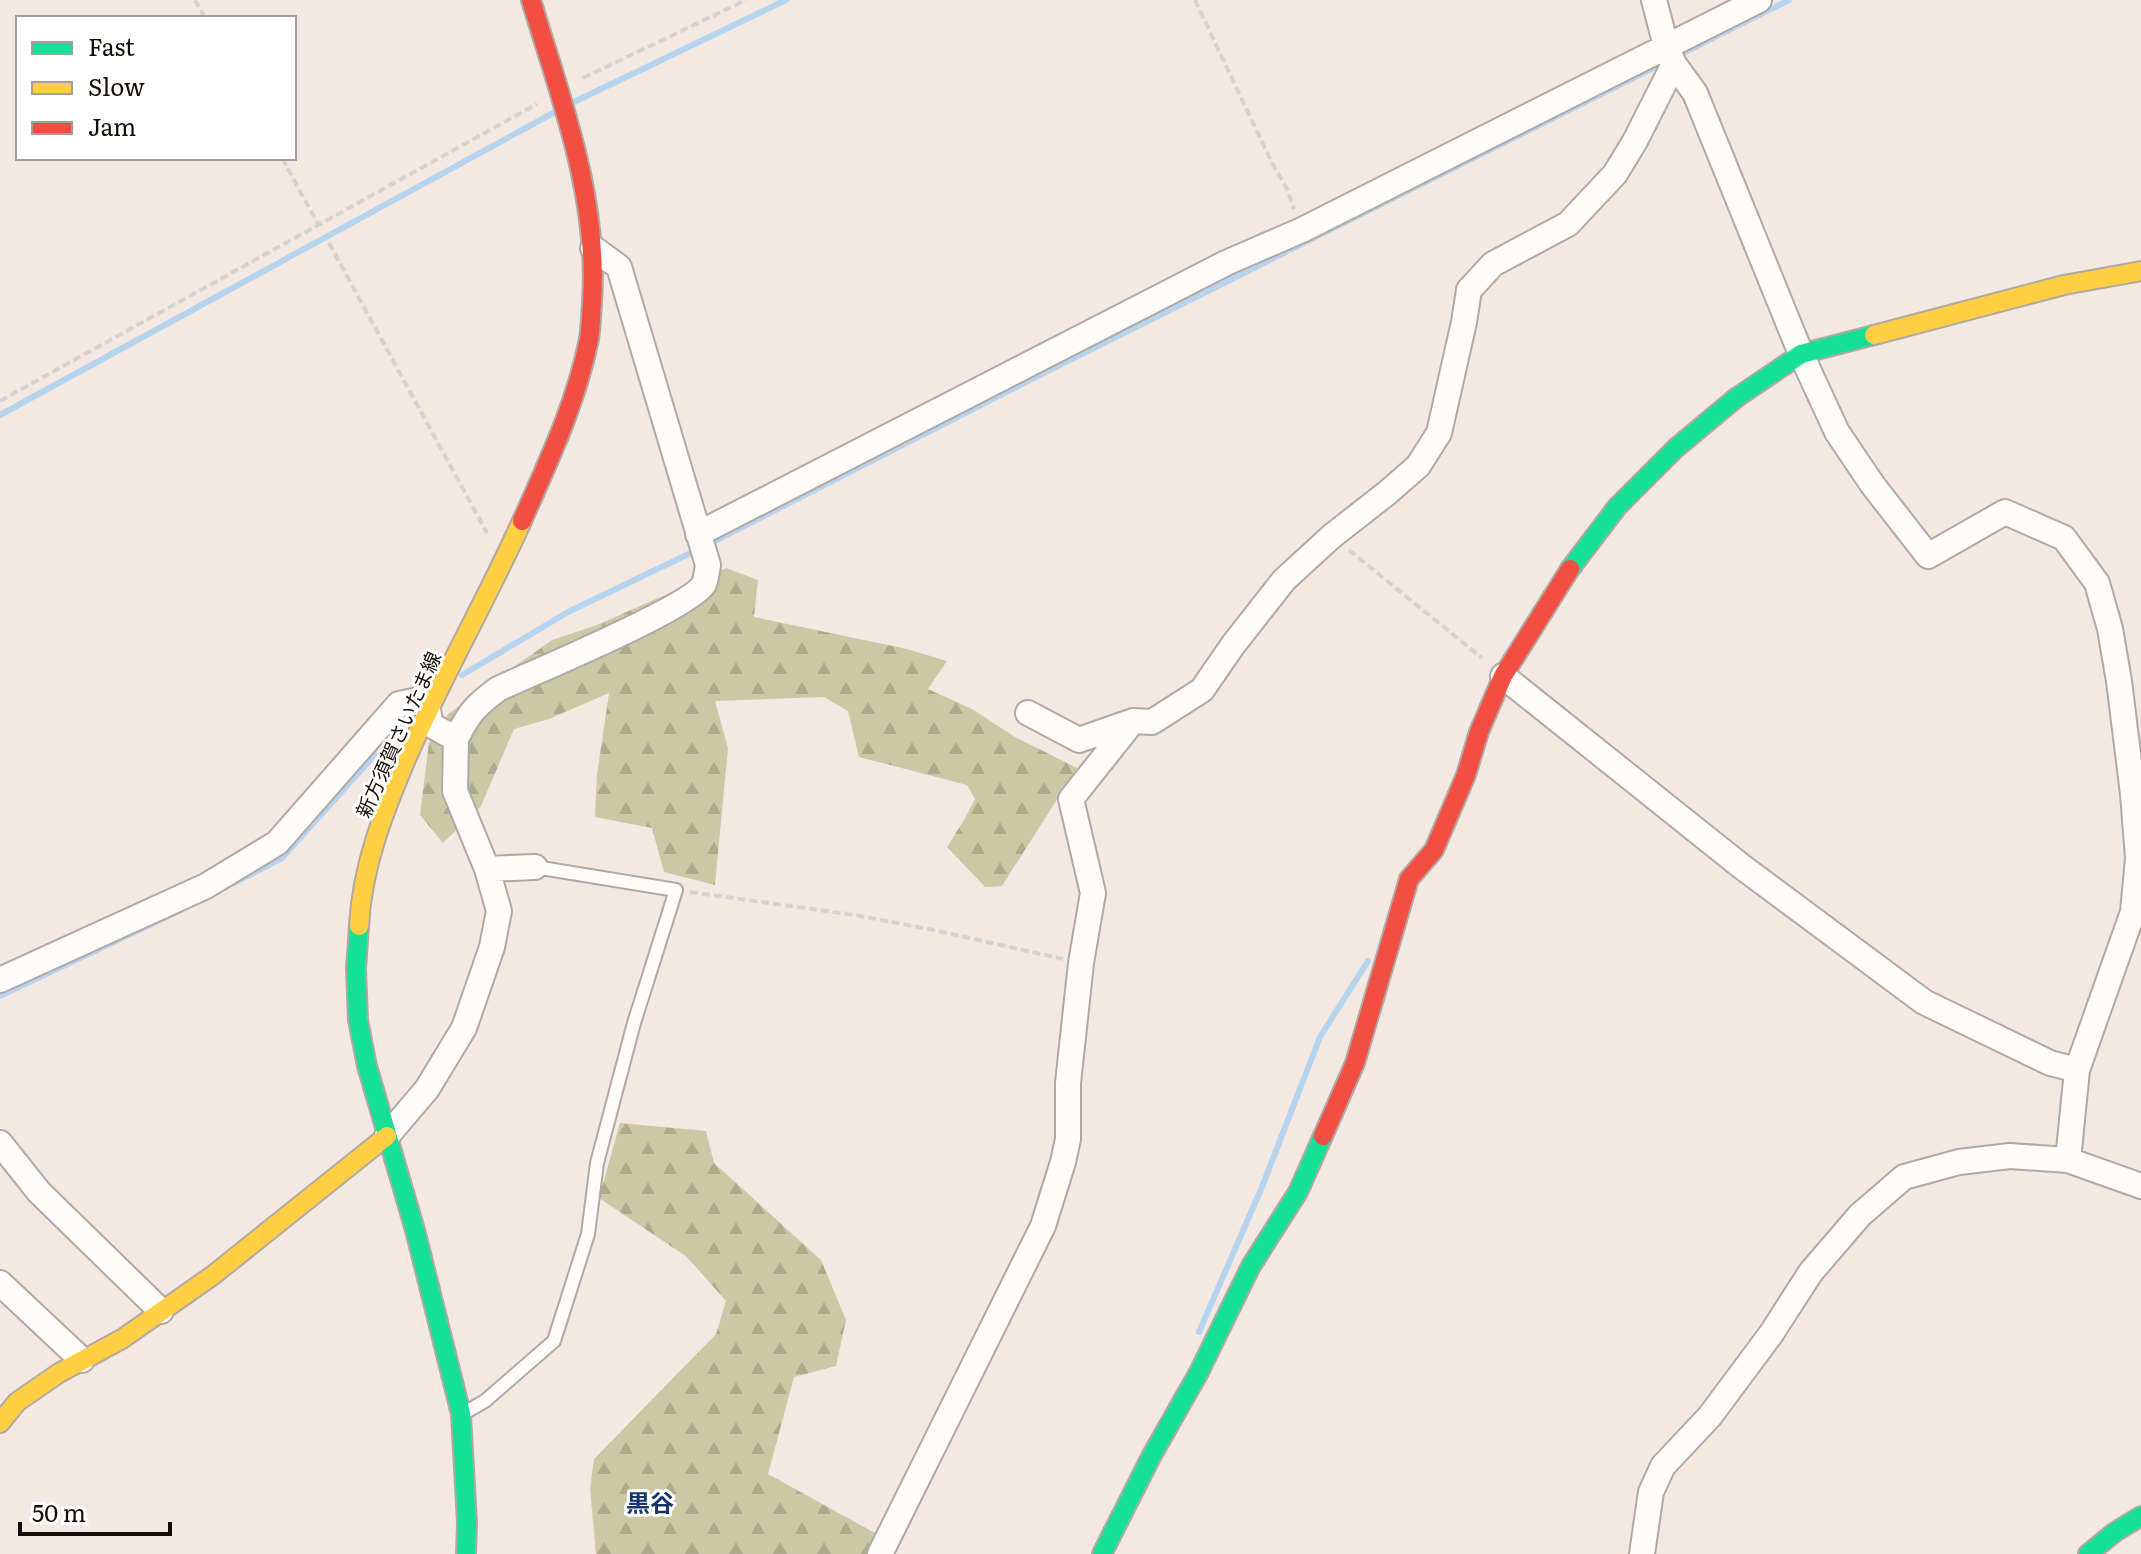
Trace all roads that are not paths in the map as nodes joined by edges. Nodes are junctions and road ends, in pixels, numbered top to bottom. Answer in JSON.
{"nodes":[{"id":1,"x":531,"y":0,"type":"edge"},
{"id":2,"x":1654,"y":0,"type":"edge"},
{"id":3,"x":1759,"y":0,"type":"edge"},
{"id":4,"x":1670,"y":55,"type":"junction"},
{"id":5,"x":593,"y":248,"type":"junction"},
{"id":6,"x":2141,"y":271,"type":"edge"},
{"id":7,"x":1801,"y":354,"type":"junction"},
{"id":8,"x":698,"y":534,"type":"junction"},
{"id":9,"x":1503,"y":676,"type":"junction"},
{"id":10,"x":428,"y":710,"type":"junction"},
{"id":11,"x":1028,"y":713,"type":"dead end"},
{"id":12,"x":1133,"y":721,"type":"junction"},
{"id":13,"x":456,"y":739,"type":"junction"},
{"id":14,"x":2137,"y":795,"type":"edge"},
{"id":15,"x":535,"y":867,"type":"joint"},
{"id":16,"x":487,"y":869,"type":"junction"},
{"id":17,"x":0,"y":980,"type":"edge"},
{"id":18,"x":2077,"y":1070,"type":"junction"},
{"id":19,"x":387,"y":1136,"type":"junction"},
{"id":20,"x":0,"y":1143,"type":"edge"},
{"id":21,"x":2068,"y":1160,"type":"junction"},
{"id":22,"x":2141,"y":1186,"type":"edge"},
{"id":23,"x":0,"y":1283,"type":"edge"},
{"id":24,"x":161,"y":1311,"type":"junction"},
{"id":25,"x":82,"y":1360,"type":"junction"},
{"id":26,"x":461,"y":1414,"type":"junction"},
{"id":27,"x":0,"y":1423,"type":"edge"},
{"id":28,"x":2141,"y":1516,"type":"edge"},
{"id":29,"x":466,"y":1554,"type":"edge"},
{"id":30,"x":880,"y":1554,"type":"edge"},
{"id":31,"x":1102,"y":1554,"type":"edge"},
{"id":32,"x":1642,"y":1554,"type":"edge"},
{"id":33,"x":2088,"y":1554,"type":"edge"}],
"edges":[{"from":1,"to":5,"type":"street","name":"新方須賀さいたま線"},
{"from":2,"to":4,"type":"street"},
{"from":3,"to":4,"type":"street"},
{"from":4,"to":7,"type":"street"},
{"from":4,"to":8,"type":"street"},
{"from":4,"to":12,"type":"street"},
{"from":5,"to":8,"type":"street"},
{"from":5,"to":10,"type":"street","name":"新方須賀さいたま線"},
{"from":6,"to":7,"type":"street"},
{"from":7,"to":9,"type":"street"},
{"from":7,"to":14,"type":"street"},
{"from":8,"to":13,"type":"street"},
{"from":9,"to":18,"type":"street"},
{"from":9,"to":31,"type":"street"},
{"from":10,"to":13,"type":"street"},
{"from":10,"to":17,"type":"street"},
{"from":10,"to":19,"type":"street","name":"新方須賀さいたま線"},
{"from":11,"to":12,"type":"street"},
{"from":12,"to":30,"type":"street"},
{"from":13,"to":16,"type":"street"},
{"from":14,"to":18,"type":"street"},
{"from":15,"to":16,"type":"street"},
{"from":15,"to":26,"type":"lane"},
{"from":16,"to":19,"type":"street"},
{"from":18,"to":21,"type":"street"},
{"from":19,"to":24,"type":"street"},
{"from":19,"to":26,"type":"street","name":"新方須賀さいたま線"},
{"from":20,"to":24,"type":"street"},
{"from":21,"to":22,"type":"street"},
{"from":21,"to":32,"type":"street"},
{"from":23,"to":25,"type":"street"},
{"from":24,"to":25,"type":"street"},
{"from":25,"to":27,"type":"street"},
{"from":26,"to":29,"type":"street","name":"新方須賀さいたま線"},
{"from":28,"to":33,"type":"street"}]}
